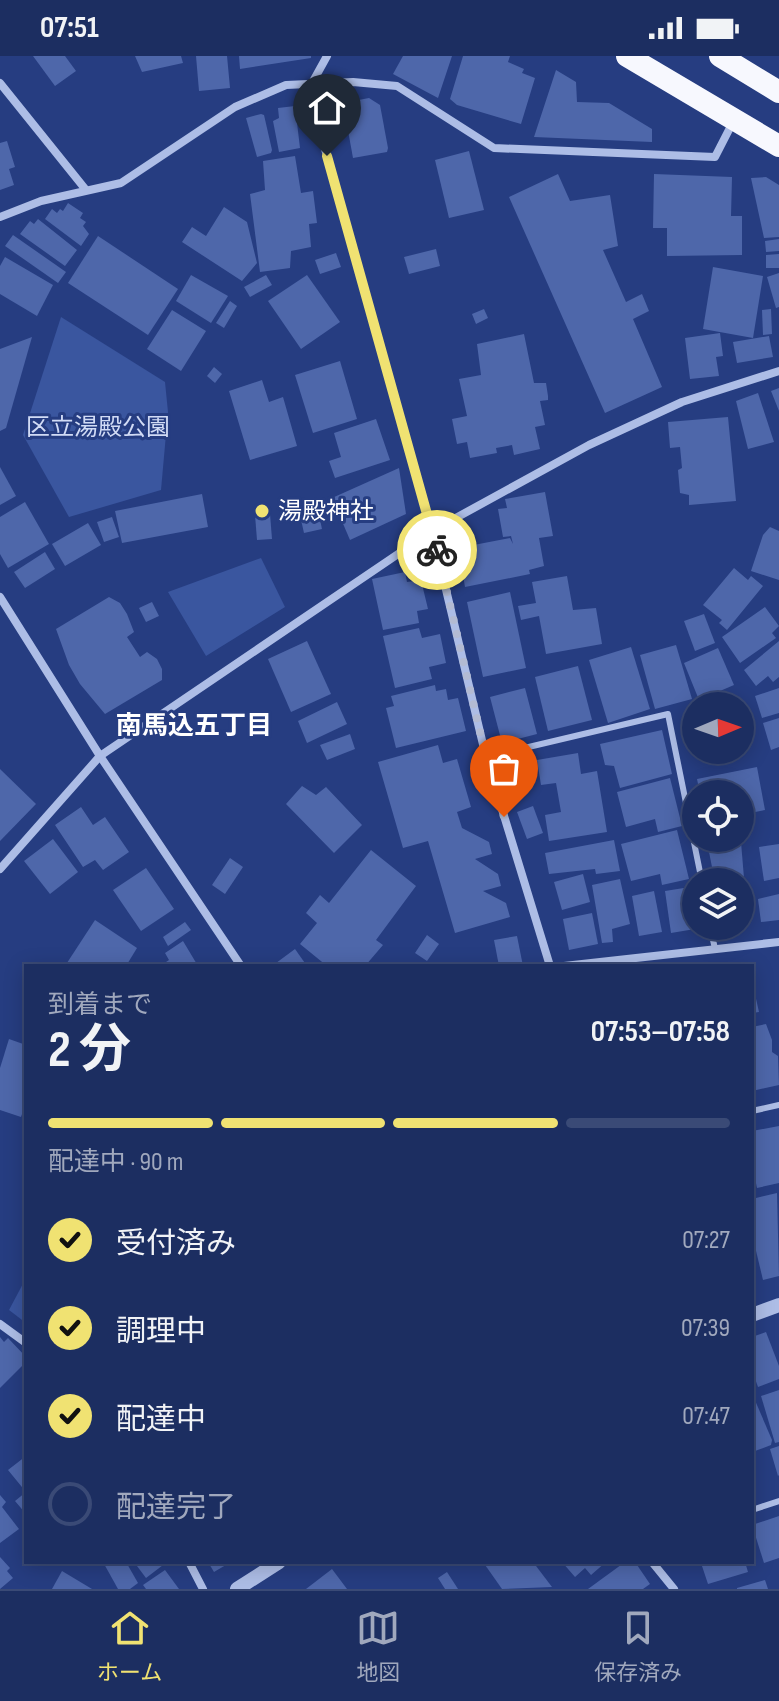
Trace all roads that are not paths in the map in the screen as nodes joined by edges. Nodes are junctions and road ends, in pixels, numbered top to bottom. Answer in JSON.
{"nodes":[{"id":1,"x":327,"y":56,"type":"edge"},
{"id":2,"x":627,"y":56,"type":"edge"},
{"id":3,"x":720,"y":56,"type":"edge"},
{"id":4,"x":0,"y":83,"type":"edge"},
{"id":5,"x":311,"y":85,"type":"junction"},
{"id":6,"x":779,"y":92,"type":"edge"},
{"id":7,"x":734,"y":120,"type":"junction"},
{"id":8,"x":779,"y":146,"type":"edge"},
{"id":9,"x":86,"y":190,"type":"junction"},
{"id":10,"x":0,"y":217,"type":"edge"},
{"id":11,"x":779,"y":371,"type":"edge"},
{"id":12,"x":432,"y":531,"type":"junction"},
{"id":13,"x":0,"y":597,"type":"edge"},
{"id":14,"x":100,"y":756,"type":"junction"},
{"id":15,"x":486,"y":757,"type":"junction"},
{"id":16,"x":699,"y":868,"type":"edge"},
{"id":17,"x":0,"y":869,"type":"edge"},
{"id":18,"x":713,"y":940,"type":"edge"},
{"id":19,"x":779,"y":942,"type":"edge"},
{"id":20,"x":715,"y":949,"type":"junction"},
{"id":21,"x":240,"y":964,"type":"edge"},
{"id":22,"x":549,"y":964,"type":"edge"},
{"id":23,"x":582,"y":964,"type":"edge"},
{"id":24,"x":779,"y":1105,"type":"edge"},
{"id":25,"x":754,"y":1111,"type":"edge"},
{"id":26,"x":779,"y":1305,"type":"edge"},
{"id":27,"x":754,"y":1314,"type":"edge"},
{"id":28,"x":0,"y":1324,"type":"edge"},
{"id":29,"x":24,"y":1342,"type":"edge"},
{"id":30,"x":779,"y":1501,"type":"edge"},
{"id":31,"x":754,"y":1509,"type":"edge"},
{"id":32,"x":190,"y":1564,"type":"edge"},
{"id":33,"x":276,"y":1564,"type":"edge"},
{"id":34,"x":654,"y":1564,"type":"edge"},
{"id":35,"x":203,"y":1589,"type":"edge"},
{"id":36,"x":237,"y":1589,"type":"edge"},
{"id":37,"x":674,"y":1589,"type":"edge"}],
"edges":[{"from":1,"to":5,"type":"street"},
{"from":2,"to":7,"type":"highway"},
{"from":3,"to":6,"type":"highway"},
{"from":4,"to":9,"type":"street"},
{"from":5,"to":7,"type":"street"},
{"from":5,"to":9,"type":"street"},
{"from":5,"to":12,"type":"street"},
{"from":7,"to":8,"type":"highway"},
{"from":9,"to":10,"type":"street"},
{"from":11,"to":12,"type":"street"},
{"from":12,"to":14,"type":"street"},
{"from":12,"to":15,"type":"street"},
{"from":13,"to":14,"type":"street"},
{"from":14,"to":17,"type":"street"},
{"from":14,"to":21,"type":"street"},
{"from":15,"to":16,"type":"lane"},
{"from":15,"to":22,"type":"street"},
{"from":18,"to":20,"type":"lane"},
{"from":19,"to":20,"type":"street"},
{"from":20,"to":23,"type":"street"},
{"from":24,"to":25,"type":"lane"},
{"from":26,"to":27,"type":"street"},
{"from":28,"to":29,"type":"street"},
{"from":30,"to":31,"type":"lane"},
{"from":32,"to":35,"type":"street"},
{"from":33,"to":36,"type":"street"},
{"from":34,"to":37,"type":"street"}]}
